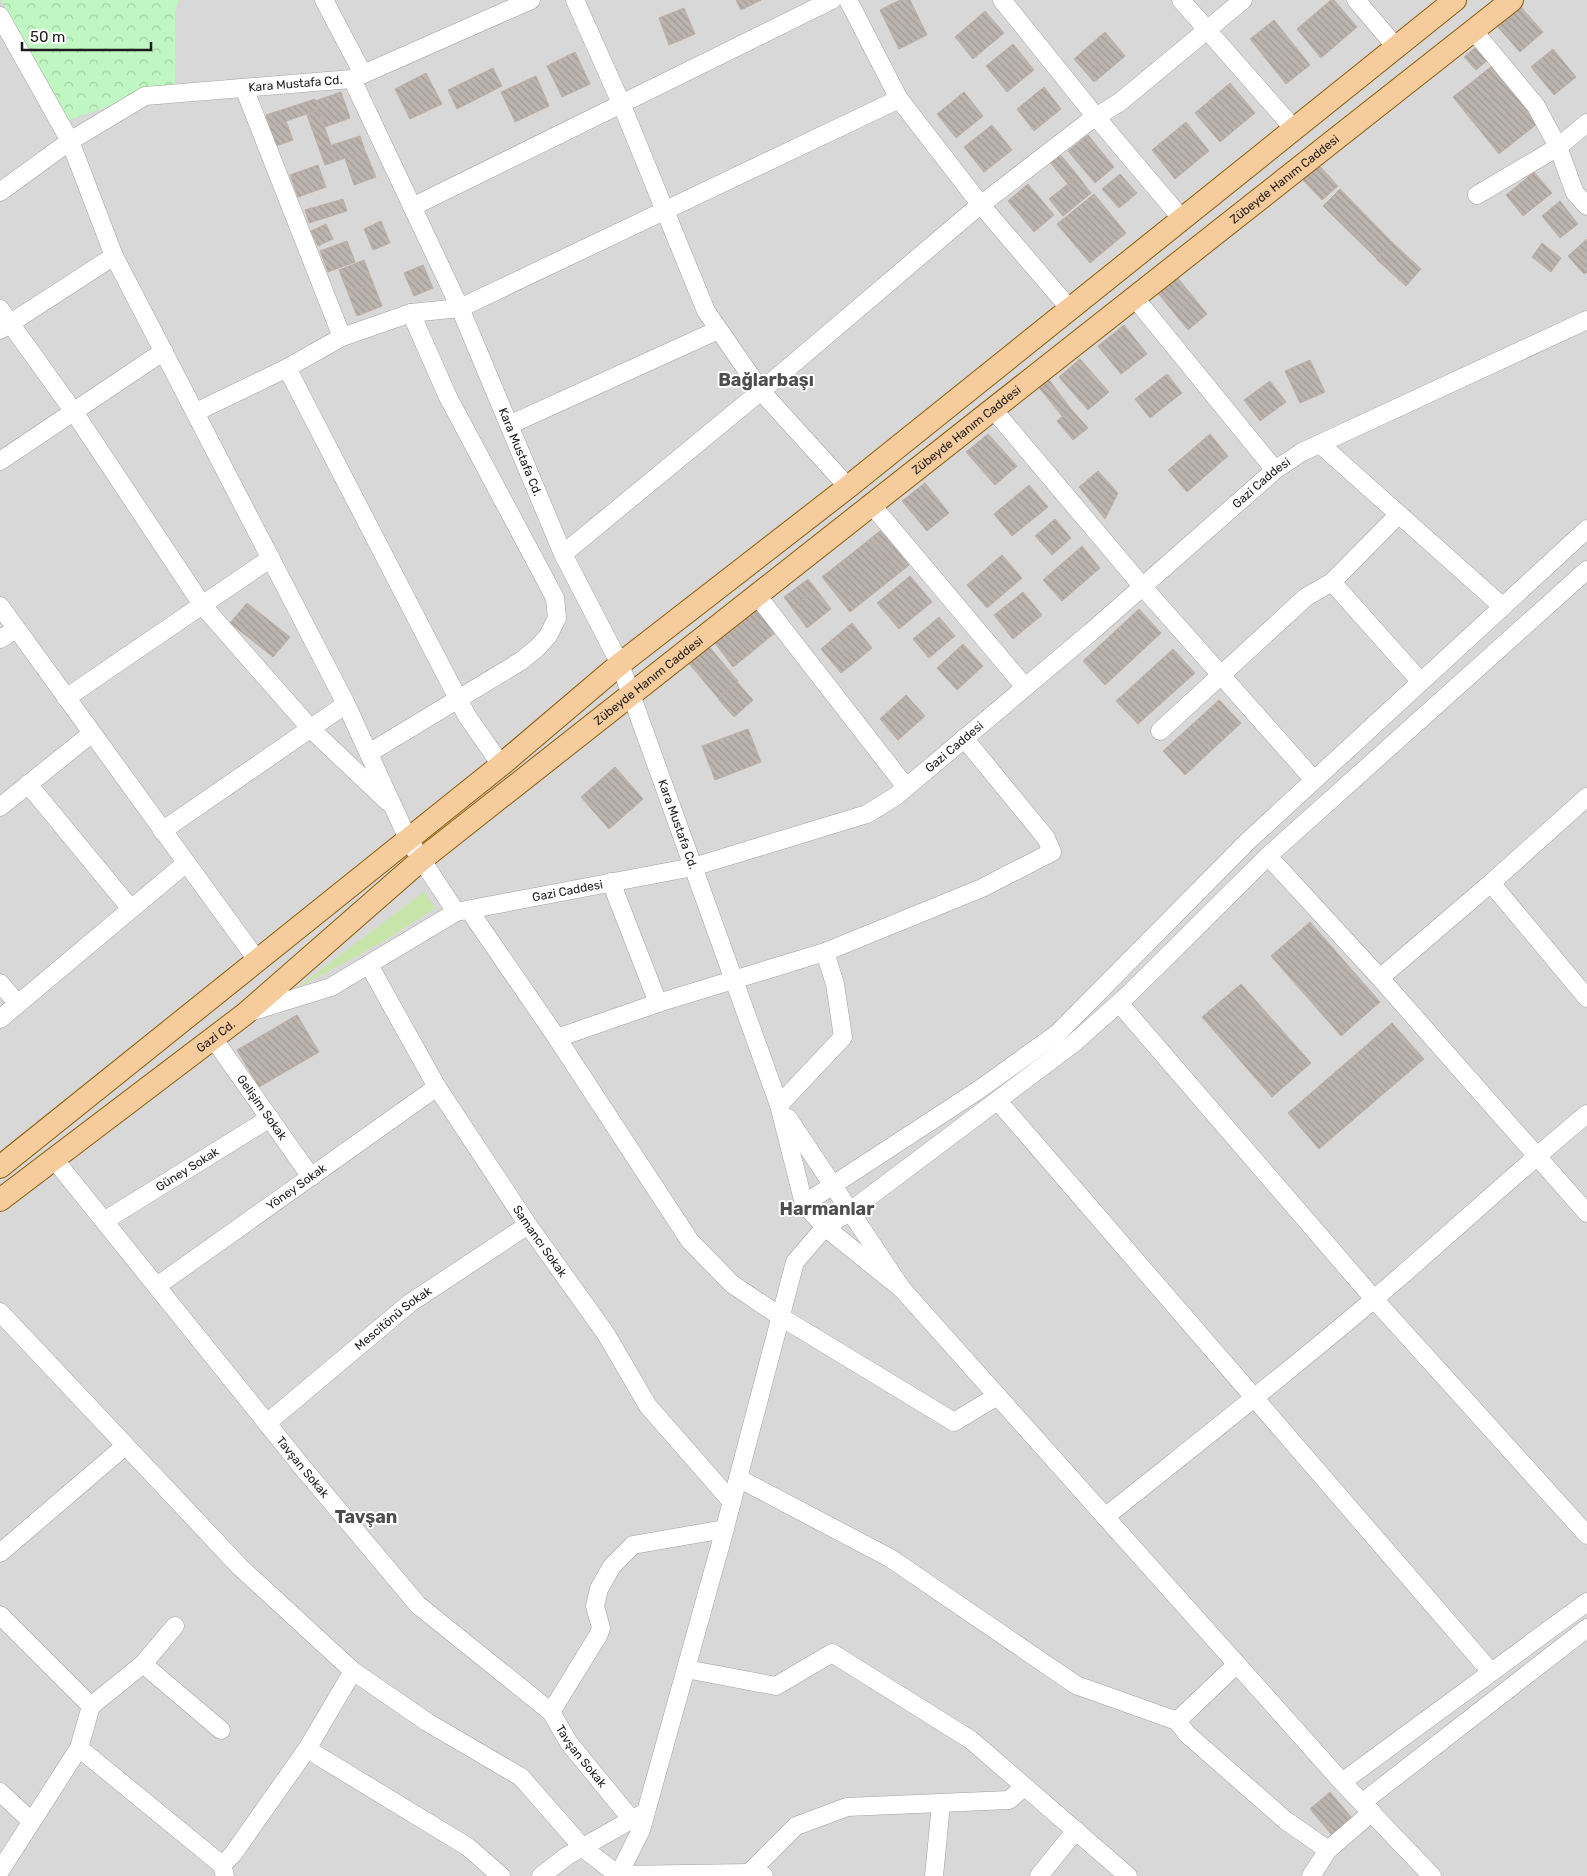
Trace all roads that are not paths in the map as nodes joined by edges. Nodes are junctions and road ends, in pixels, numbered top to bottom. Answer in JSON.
{"nodes":[{"id":1,"x":324,"y":0,"type":"edge"},
{"id":2,"x":531,"y":0,"type":"edge"},
{"id":3,"x":575,"y":0,"type":"edge"},
{"id":4,"x":832,"y":0,"type":"edge"},
{"id":5,"x":848,"y":0,"type":"edge"},
{"id":6,"x":1002,"y":0,"type":"edge"},
{"id":7,"x":1181,"y":0,"type":"edge"},
{"id":8,"x":1243,"y":0,"type":"edge"},
{"id":9,"x":1356,"y":0,"type":"edge"},
{"id":10,"x":1455,"y":0,"type":"edge"},
{"id":11,"x":1512,"y":0,"type":"edge"},
{"id":12,"x":798,"y":7,"type":"edge"},
{"id":13,"x":0,"y":16,"type":"edge"},
{"id":14,"x":1207,"y":30,"type":"junction"},
{"id":15,"x":1473,"y":30,"type":"junction"},
{"id":16,"x":1396,"y":47,"type":"junction"},
{"id":17,"x":358,"y":76,"type":"junction"},
{"id":18,"x":244,"y":88,"type":"junction"},
{"id":19,"x":899,"y":99,"type":"junction"},
{"id":20,"x":621,"y":103,"type":"junction"},
{"id":21,"x":1096,"y":117,"type":"junction"},
{"id":22,"x":1587,"y":123,"type":"edge"},
{"id":23,"x":1294,"y":129,"type":"junction"},
{"id":24,"x":70,"y":141,"type":"junction"},
{"id":25,"x":1558,"y":147,"type":"junction"},
{"id":26,"x":0,"y":192,"type":"edge"},
{"id":27,"x":1477,"y":195,"type":"dead end"},
{"id":28,"x":982,"y":205,"type":"junction"},
{"id":29,"x":1587,"y":206,"type":"edge"},
{"id":30,"x":412,"y":207,"type":"junction"},
{"id":31,"x":665,"y":211,"type":"junction"},
{"id":32,"x":1182,"y":219,"type":"junction"},
{"id":33,"x":114,"y":256,"type":"junction"},
{"id":34,"x":1134,"y":297,"type":"junction"},
{"id":35,"x":460,"y":308,"type":"junction"},
{"id":36,"x":0,"y":309,"type":"edge"},
{"id":37,"x":1070,"y":309,"type":"junction"},
{"id":38,"x":412,"y":313,"type":"junction"},
{"id":39,"x":1586,"y":322,"type":"edge"},
{"id":40,"x":5,"y":327,"type":"edge"},
{"id":41,"x":718,"y":330,"type":"junction"},
{"id":42,"x":342,"y":337,"type":"junction"},
{"id":43,"x":164,"y":351,"type":"junction"},
{"id":44,"x":288,"y":368,"type":"junction"},
{"id":45,"x":761,"y":391,"type":"junction"},
{"id":46,"x":992,"y":408,"type":"junction"},
{"id":47,"x":74,"y":412,"type":"junction"},
{"id":48,"x":196,"y":412,"type":"junction"},
{"id":49,"x":509,"y":425,"type":"junction"},
{"id":50,"x":1320,"y":444,"type":"junction"},
{"id":51,"x":0,"y":461,"type":"edge"},
{"id":52,"x":1275,"y":470,"type":"junction"},
{"id":53,"x":848,"y":487,"type":"junction"},
{"id":54,"x":872,"y":504,"type":"junction"},
{"id":55,"x":1398,"y":515,"type":"junction"},
{"id":56,"x":1587,"y":530,"type":"edge"},
{"id":57,"x":564,"y":554,"type":"junction"},
{"id":58,"x":271,"y":558,"type":"junction"},
{"id":59,"x":1587,"y":570,"type":"edge"},
{"id":60,"x":1332,"y":582,"type":"junction"},
{"id":61,"x":1142,"y":586,"type":"junction"},
{"id":62,"x":756,"y":594,"type":"junction"},
{"id":63,"x":0,"y":606,"type":"edge"},
{"id":64,"x":203,"y":606,"type":"junction"},
{"id":65,"x":1503,"y":607,"type":"junction"},
{"id":66,"x":16,"y":629,"type":"junction"},
{"id":67,"x":0,"y":640,"type":"edge"},
{"id":68,"x":620,"y":664,"type":"junction"},
{"id":69,"x":1223,"y":675,"type":"junction"},
{"id":70,"x":1422,"y":682,"type":"junction"},
{"id":71,"x":1025,"y":687,"type":"junction"},
{"id":72,"x":630,"y":693,"type":"junction"},
{"id":73,"x":66,"y":698,"type":"junction"},
{"id":74,"x":460,"y":699,"type":"junction"},
{"id":75,"x":346,"y":704,"type":"junction"},
{"id":76,"x":311,"y":728,"type":"junction"},
{"id":77,"x":1160,"y":731,"type":"dead end"},
{"id":78,"x":91,"y":734,"type":"junction"},
{"id":79,"x":964,"y":738,"type":"junction"},
{"id":80,"x":369,"y":753,"type":"junction"},
{"id":81,"x":501,"y":765,"type":"junction"},
{"id":82,"x":1314,"y":780,"type":"junction"},
{"id":83,"x":28,"y":784,"type":"junction"},
{"id":84,"x":906,"y":787,"type":"junction"},
{"id":85,"x":1587,"y":797,"type":"edge"},
{"id":86,"x":0,"y":807,"type":"edge"},
{"id":87,"x":394,"y":808,"type":"junction"},
{"id":88,"x":162,"y":831,"type":"junction"},
{"id":89,"x":408,"y":839,"type":"junction"},
{"id":90,"x":1268,"y":856,"type":"junction"},
{"id":91,"x":421,"y":860,"type":"junction"},
{"id":92,"x":185,"y":864,"type":"junction"},
{"id":93,"x":693,"y":867,"type":"junction"},
{"id":94,"x":611,"y":882,"type":"junction"},
{"id":95,"x":1491,"y":883,"type":"junction"},
{"id":96,"x":131,"y":909,"type":"junction"},
{"id":97,"x":462,"y":911,"type":"junction"},
{"id":98,"x":825,"y":952,"type":"junction"},
{"id":99,"x":257,"y":960,"type":"junction"},
{"id":100,"x":369,"y":965,"type":"junction"},
{"id":101,"x":1380,"y":978,"type":"junction"},
{"id":102,"x":734,"y":979,"type":"junction"},
{"id":103,"x":0,"y":983,"type":"edge"},
{"id":104,"x":1587,"y":998,"type":"edge"},
{"id":105,"x":658,"y":1002,"type":"junction"},
{"id":106,"x":1119,"y":1003,"type":"junction"},
{"id":107,"x":18,"y":1004,"type":"junction"},
{"id":108,"x":245,"y":1014,"type":"junction"},
{"id":109,"x":0,"y":1019,"type":"edge"},
{"id":110,"x":213,"y":1038,"type":"junction"},
{"id":111,"x":557,"y":1038,"type":"junction"},
{"id":112,"x":437,"y":1087,"type":"junction"},
{"id":113,"x":998,"y":1101,"type":"junction"},
{"id":114,"x":779,"y":1105,"type":"junction"},
{"id":115,"x":1587,"y":1114,"type":"edge"},
{"id":116,"x":270,"y":1118,"type":"junction"},
{"id":117,"x":1537,"y":1155,"type":"junction"},
{"id":118,"x":54,"y":1159,"type":"junction"},
{"id":119,"x":0,"y":1166,"type":"edge"},
{"id":120,"x":311,"y":1176,"type":"junction"},
{"id":121,"x":831,"y":1186,"type":"junction"},
{"id":122,"x":0,"y":1200,"type":"edge"},
{"id":123,"x":804,"y":1204,"type":"junction"},
{"id":124,"x":849,"y":1212,"type":"junction"},
{"id":125,"x":1587,"y":1213,"type":"edge"},
{"id":126,"x":104,"y":1222,"type":"junction"},
{"id":127,"x":528,"y":1225,"type":"junction"},
{"id":128,"x":825,"y":1227,"type":"junction"},
{"id":129,"x":157,"y":1286,"type":"junction"},
{"id":130,"x":902,"y":1289,"type":"junction"},
{"id":131,"x":1374,"y":1299,"type":"junction"},
{"id":132,"x":0,"y":1312,"type":"edge"},
{"id":133,"x":780,"y":1317,"type":"junction"},
{"id":134,"x":997,"y":1396,"type":"junction"},
{"id":135,"x":1254,"y":1399,"type":"junction"},
{"id":136,"x":267,"y":1423,"type":"junction"},
{"id":137,"x":125,"y":1446,"type":"junction"},
{"id":138,"x":738,"y":1478,"type":"junction"},
{"id":139,"x":732,"y":1502,"type":"junction"},
{"id":140,"x":1105,"y":1517,"type":"junction"},
{"id":141,"x":725,"y":1528,"type":"junction"},
{"id":142,"x":1587,"y":1535,"type":"edge"},
{"id":143,"x":0,"y":1554,"type":"edge"},
{"id":144,"x":1587,"y":1602,"type":"edge"},
{"id":145,"x":0,"y":1615,"type":"edge"},
{"id":146,"x":175,"y":1626,"type":"dead end"},
{"id":147,"x":1587,"y":1628,"type":"edge"},
{"id":148,"x":143,"y":1664,"type":"junction"},
{"id":149,"x":1236,"y":1664,"type":"junction"},
{"id":150,"x":686,"y":1669,"type":"junction"},
{"id":151,"x":352,"y":1671,"type":"junction"},
{"id":152,"x":1491,"y":1672,"type":"junction"},
{"id":153,"x":91,"y":1706,"type":"junction"},
{"id":154,"x":551,"y":1712,"type":"junction"},
{"id":155,"x":1177,"y":1721,"type":"junction"},
{"id":156,"x":221,"y":1730,"type":"dead end"},
{"id":157,"x":79,"y":1748,"type":"junction"},
{"id":158,"x":307,"y":1749,"type":"junction"},
{"id":159,"x":1342,"y":1782,"type":"junction"},
{"id":160,"x":1024,"y":1787,"type":"junction"},
{"id":161,"x":0,"y":1792,"type":"edge"},
{"id":162,"x":941,"y":1804,"type":"junction"},
{"id":163,"x":1367,"y":1807,"type":"junction"},
{"id":164,"x":639,"y":1816,"type":"junction"},
{"id":165,"x":31,"y":1821,"type":"junction"},
{"id":166,"x":1076,"y":1830,"type":"junction"},
{"id":167,"x":583,"y":1848,"type":"junction"},
{"id":168,"x":1328,"y":1850,"type":"junction"},
{"id":169,"x":0,"y":1871,"type":"edge"},
{"id":170,"x":223,"y":1871,"type":"edge"},
{"id":171,"x":756,"y":1874,"type":"edge"},
{"id":172,"x":501,"y":1876,"type":"edge"},
{"id":173,"x":541,"y":1876,"type":"edge"},
{"id":174,"x":618,"y":1876,"type":"edge"},
{"id":175,"x":934,"y":1876,"type":"edge"},
{"id":176,"x":1039,"y":1876,"type":"edge"},
{"id":177,"x":1128,"y":1876,"type":"edge"},
{"id":178,"x":1311,"y":1876,"type":"edge"},
{"id":179,"x":1432,"y":1876,"type":"edge"}],
"edges":[{"from":1,"to":17,"type":"street"},
{"from":2,"to":17,"type":"street"},
{"from":3,"to":20,"type":"street"},
{"from":4,"to":12,"type":"street"},
{"from":5,"to":19,"type":"street"},
{"from":6,"to":21,"type":"street"},
{"from":7,"to":14,"type":"street"},
{"from":8,"to":14,"type":"street"},
{"from":9,"to":16,"type":"street"},
{"from":10,"to":16,"type":"main road"},
{"from":11,"to":15,"type":"main road","name":"Zübeyde Hanım Caddesi"},
{"from":12,"to":20,"type":"street"},
{"from":13,"to":24,"type":"street"},
{"from":14,"to":21,"type":"street"},
{"from":14,"to":23,"type":"street"},
{"from":15,"to":25,"type":"street"},
{"from":15,"to":34,"type":"main road","name":"Zübeyde Hanım Caddesi"},
{"from":16,"to":23,"type":"main road"},
{"from":17,"to":18,"type":"street","name":"Kara Mustafa Cd."},
{"from":17,"to":30,"type":"street","name":"Kara Mustafa Cd."},
{"from":18,"to":24,"type":"street","name":"Kara Mustafa Cd."},
{"from":18,"to":42,"type":"street"},
{"from":19,"to":28,"type":"street"},
{"from":19,"to":31,"type":"street"},
{"from":20,"to":30,"type":"street"},
{"from":20,"to":31,"type":"street"},
{"from":21,"to":28,"type":"street"},
{"from":21,"to":32,"type":"street"},
{"from":22,"to":25,"type":"street"},
{"from":23,"to":32,"type":"main road"},
{"from":24,"to":26,"type":"street","name":"Kara Mustafa Cd."},
{"from":24,"to":33,"type":"street"},
{"from":25,"to":27,"type":"street"},
{"from":25,"to":29,"type":"street"},
{"from":28,"to":37,"type":"street"},
{"from":28,"to":45,"type":"street"},
{"from":30,"to":35,"type":"street","name":"Kara Mustafa Cd."},
{"from":31,"to":35,"type":"street"},
{"from":31,"to":41,"type":"street"},
{"from":32,"to":37,"type":"main road"},
{"from":33,"to":40,"type":"street"},
{"from":33,"to":43,"type":"street"},
{"from":34,"to":46,"type":"main road","name":"Zübeyde Hanım Caddesi"},
{"from":34,"to":52,"type":"street"},
{"from":35,"to":38,"type":"street"},
{"from":35,"to":49,"type":"street","name":"Kara Mustafa Cd."},
{"from":36,"to":40,"type":"street"},
{"from":37,"to":53,"type":"main road"},
{"from":38,"to":42,"type":"street"},
{"from":38,"to":74,"type":"street"},
{"from":39,"to":50,"type":"street","name":"Gazi Caddesi"},
{"from":40,"to":47,"type":"street"},
{"from":41,"to":45,"type":"street"},
{"from":41,"to":49,"type":"street"},
{"from":42,"to":44,"type":"street"},
{"from":43,"to":47,"type":"street"},
{"from":43,"to":48,"type":"street"},
{"from":44,"to":48,"type":"street"},
{"from":44,"to":74,"type":"street"},
{"from":45,"to":53,"type":"street"},
{"from":45,"to":57,"type":"street"},
{"from":46,"to":54,"type":"main road","name":"Zübeyde Hanım Caddesi"},
{"from":46,"to":61,"type":"street"},
{"from":47,"to":51,"type":"street"},
{"from":47,"to":64,"type":"street"},
{"from":48,"to":58,"type":"street"},
{"from":49,"to":57,"type":"street","name":"Kara Mustafa Cd."},
{"from":50,"to":52,"type":"street","name":"Gazi Caddesi"},
{"from":50,"to":55,"type":"street"},
{"from":52,"to":61,"type":"street","name":"Gazi Caddesi"},
{"from":53,"to":68,"type":"main road"},
{"from":54,"to":62,"type":"main road","name":"Zübeyde Hanım Caddesi"},
{"from":54,"to":71,"type":"street"},
{"from":55,"to":60,"type":"street"},
{"from":55,"to":65,"type":"street"},
{"from":56,"to":65,"type":"street"},
{"from":57,"to":68,"type":"street","name":"Kara Mustafa Cd."},
{"from":58,"to":64,"type":"street"},
{"from":58,"to":75,"type":"street"},
{"from":59,"to":90,"type":"street"},
{"from":60,"to":69,"type":"street"},
{"from":60,"to":70,"type":"street"},
{"from":61,"to":69,"type":"street"},
{"from":61,"to":71,"type":"street","name":"Gazi Caddesi"},
{"from":62,"to":72,"type":"main road","name":"Zübeyde Hanım Caddesi"},
{"from":62,"to":84,"type":"street"},
{"from":63,"to":66,"type":"street"},
{"from":64,"to":73,"type":"street"},
{"from":64,"to":76,"type":"street"},
{"from":65,"to":70,"type":"street"},
{"from":66,"to":67,"type":"street"},
{"from":66,"to":73,"type":"street"},
{"from":68,"to":72,"type":"street","name":"Kara Mustafa Cd."},
{"from":68,"to":81,"type":"main road"},
{"from":69,"to":77,"type":"street"},
{"from":69,"to":82,"type":"street"},
{"from":70,"to":82,"type":"street"},
{"from":71,"to":79,"type":"street","name":"Gazi Caddesi"},
{"from":72,"to":91,"type":"main road","name":"Zübeyde Hanım Caddesi"},
{"from":72,"to":93,"type":"street","name":"Kara Mustafa Cd."},
{"from":73,"to":78,"type":"street"},
{"from":74,"to":80,"type":"street"},
{"from":74,"to":81,"type":"street"},
{"from":75,"to":76,"type":"street"},
{"from":75,"to":80,"type":"street"},
{"from":76,"to":87,"type":"street"},
{"from":76,"to":88,"type":"street"},
{"from":78,"to":83,"type":"street"},
{"from":78,"to":88,"type":"street"},
{"from":79,"to":84,"type":"street","name":"Gazi Caddesi"},
{"from":79,"to":98,"type":"street"},
{"from":80,"to":87,"type":"street"},
{"from":81,"to":89,"type":"main road"},
{"from":82,"to":121,"type":"street"},
{"from":83,"to":86,"type":"street"},
{"from":83,"to":96,"type":"street"},
{"from":84,"to":93,"type":"street","name":"Gazi Caddesi"},
{"from":85,"to":95,"type":"street"},
{"from":87,"to":89,"type":"street"},
{"from":88,"to":92,"type":"street"},
{"from":89,"to":91,"type":"street"},
{"from":89,"to":99,"type":"main road"},
{"from":90,"to":101,"type":"street"},
{"from":90,"to":106,"type":"street"},
{"from":91,"to":97,"type":"street"},
{"from":91,"to":108,"type":"main road","name":"Gazi Cd."},
{"from":92,"to":96,"type":"street"},
{"from":92,"to":99,"type":"street"},
{"from":93,"to":94,"type":"street","name":"Gazi Caddesi"},
{"from":93,"to":102,"type":"street","name":"Kara Mustafa Cd."},
{"from":94,"to":97,"type":"street","name":"Gazi Caddesi"},
{"from":94,"to":105,"type":"street"},
{"from":95,"to":101,"type":"street"},
{"from":95,"to":104,"type":"street"},
{"from":96,"to":107,"type":"street"},
{"from":97,"to":100,"type":"street","name":"Gazi Caddesi"},
{"from":97,"to":111,"type":"street"},
{"from":98,"to":102,"type":"street"},
{"from":98,"to":114,"type":"street"},
{"from":99,"to":119,"type":"main road"},
{"from":100,"to":108,"type":"street","name":"Gazi Caddesi"},
{"from":100,"to":112,"type":"street","name":"Samancı Sokak"},
{"from":101,"to":117,"type":"street"},
{"from":102,"to":105,"type":"street"},
{"from":102,"to":114,"type":"street","name":"Kara Mustafa Cd."},
{"from":103,"to":107,"type":"street"},
{"from":105,"to":111,"type":"street"},
{"from":106,"to":113,"type":"street"},
{"from":106,"to":131,"type":"street"},
{"from":107,"to":109,"type":"street"},
{"from":108,"to":110,"type":"main road","name":"Gazi Cd."},
{"from":110,"to":116,"type":"street","name":"Gelişim Sokak"},
{"from":110,"to":118,"type":"main road","name":"Gazi Cd."},
{"from":111,"to":133,"type":"street"},
{"from":112,"to":120,"type":"street","name":"Yöney Sokak"},
{"from":112,"to":127,"type":"street","name":"Samancı Sokak"},
{"from":113,"to":124,"type":"street"},
{"from":113,"to":135,"type":"street"},
{"from":114,"to":121,"type":"street"},
{"from":114,"to":123,"type":"street"},
{"from":115,"to":117,"type":"street"},
{"from":116,"to":120,"type":"street","name":"Gelişim Sokak"},
{"from":116,"to":126,"type":"street","name":"Güney Sokak"},
{"from":117,"to":125,"type":"street"},
{"from":117,"to":131,"type":"street"},
{"from":118,"to":122,"type":"main road","name":"Gazi Cd."},
{"from":118,"to":126,"type":"street","name":"Tavşan Sokak"},
{"from":120,"to":129,"type":"street","name":"Yöney Sokak"},
{"from":121,"to":123,"type":"street"},
{"from":121,"to":124,"type":"street"},
{"from":123,"to":128,"type":"street"},
{"from":124,"to":128,"type":"street"},
{"from":124,"to":130,"type":"street"},
{"from":126,"to":129,"type":"street","name":"Tavşan Sokak"},
{"from":127,"to":136,"type":"street","name":"Mescitönü Sokak"},
{"from":127,"to":139,"type":"street","name":"Samancı Sokak"},
{"from":128,"to":130,"type":"street"},
{"from":128,"to":133,"type":"street"},
{"from":129,"to":136,"type":"street","name":"Tavşan Sokak"},
{"from":130,"to":134,"type":"street"},
{"from":131,"to":135,"type":"street"},
{"from":131,"to":142,"type":"street"},
{"from":132,"to":137,"type":"street"},
{"from":133,"to":134,"type":"street"},
{"from":133,"to":138,"type":"street"},
{"from":134,"to":140,"type":"street"},
{"from":135,"to":140,"type":"street"},
{"from":135,"to":152,"type":"street"},
{"from":136,"to":154,"type":"street","name":"Tavşan Sokak"},
{"from":137,"to":143,"type":"street"},
{"from":137,"to":151,"type":"street"},
{"from":138,"to":139,"type":"street"},
{"from":138,"to":155,"type":"street"},
{"from":139,"to":141,"type":"street"},
{"from":140,"to":149,"type":"street"},
{"from":141,"to":150,"type":"street"},
{"from":141,"to":154,"type":"street"},
{"from":144,"to":152,"type":"street"},
{"from":145,"to":153,"type":"street"},
{"from":146,"to":148,"type":"street"},
{"from":147,"to":163,"type":"street"},
{"from":148,"to":153,"type":"street"},
{"from":148,"to":156,"type":"street"},
{"from":149,"to":155,"type":"street"},
{"from":149,"to":159,"type":"street"},
{"from":150,"to":160,"type":"street"},
{"from":150,"to":164,"type":"street"},
{"from":151,"to":158,"type":"street"},
{"from":151,"to":167,"type":"street"},
{"from":152,"to":159,"type":"street"},
{"from":153,"to":157,"type":"street"},
{"from":154,"to":164,"type":"street","name":"Tavşan Sokak"},
{"from":155,"to":168,"type":"street"},
{"from":157,"to":165,"type":"street"},
{"from":157,"to":170,"type":"street"},
{"from":158,"to":170,"type":"street"},
{"from":158,"to":172,"type":"street"},
{"from":159,"to":163,"type":"street"},
{"from":160,"to":162,"type":"street"},
{"from":160,"to":166,"type":"street"},
{"from":161,"to":165,"type":"street"},
{"from":162,"to":171,"type":"street"},
{"from":162,"to":175,"type":"street"},
{"from":163,"to":168,"type":"street"},
{"from":163,"to":179,"type":"street"},
{"from":164,"to":167,"type":"street"},
{"from":164,"to":174,"type":"street"},
{"from":165,"to":169,"type":"street"},
{"from":166,"to":176,"type":"street"},
{"from":166,"to":177,"type":"street"},
{"from":167,"to":173,"type":"street"},
{"from":167,"to":174,"type":"street"},
{"from":168,"to":178,"type":"street"},
{"from":171,"to":174,"type":"street"}]}
